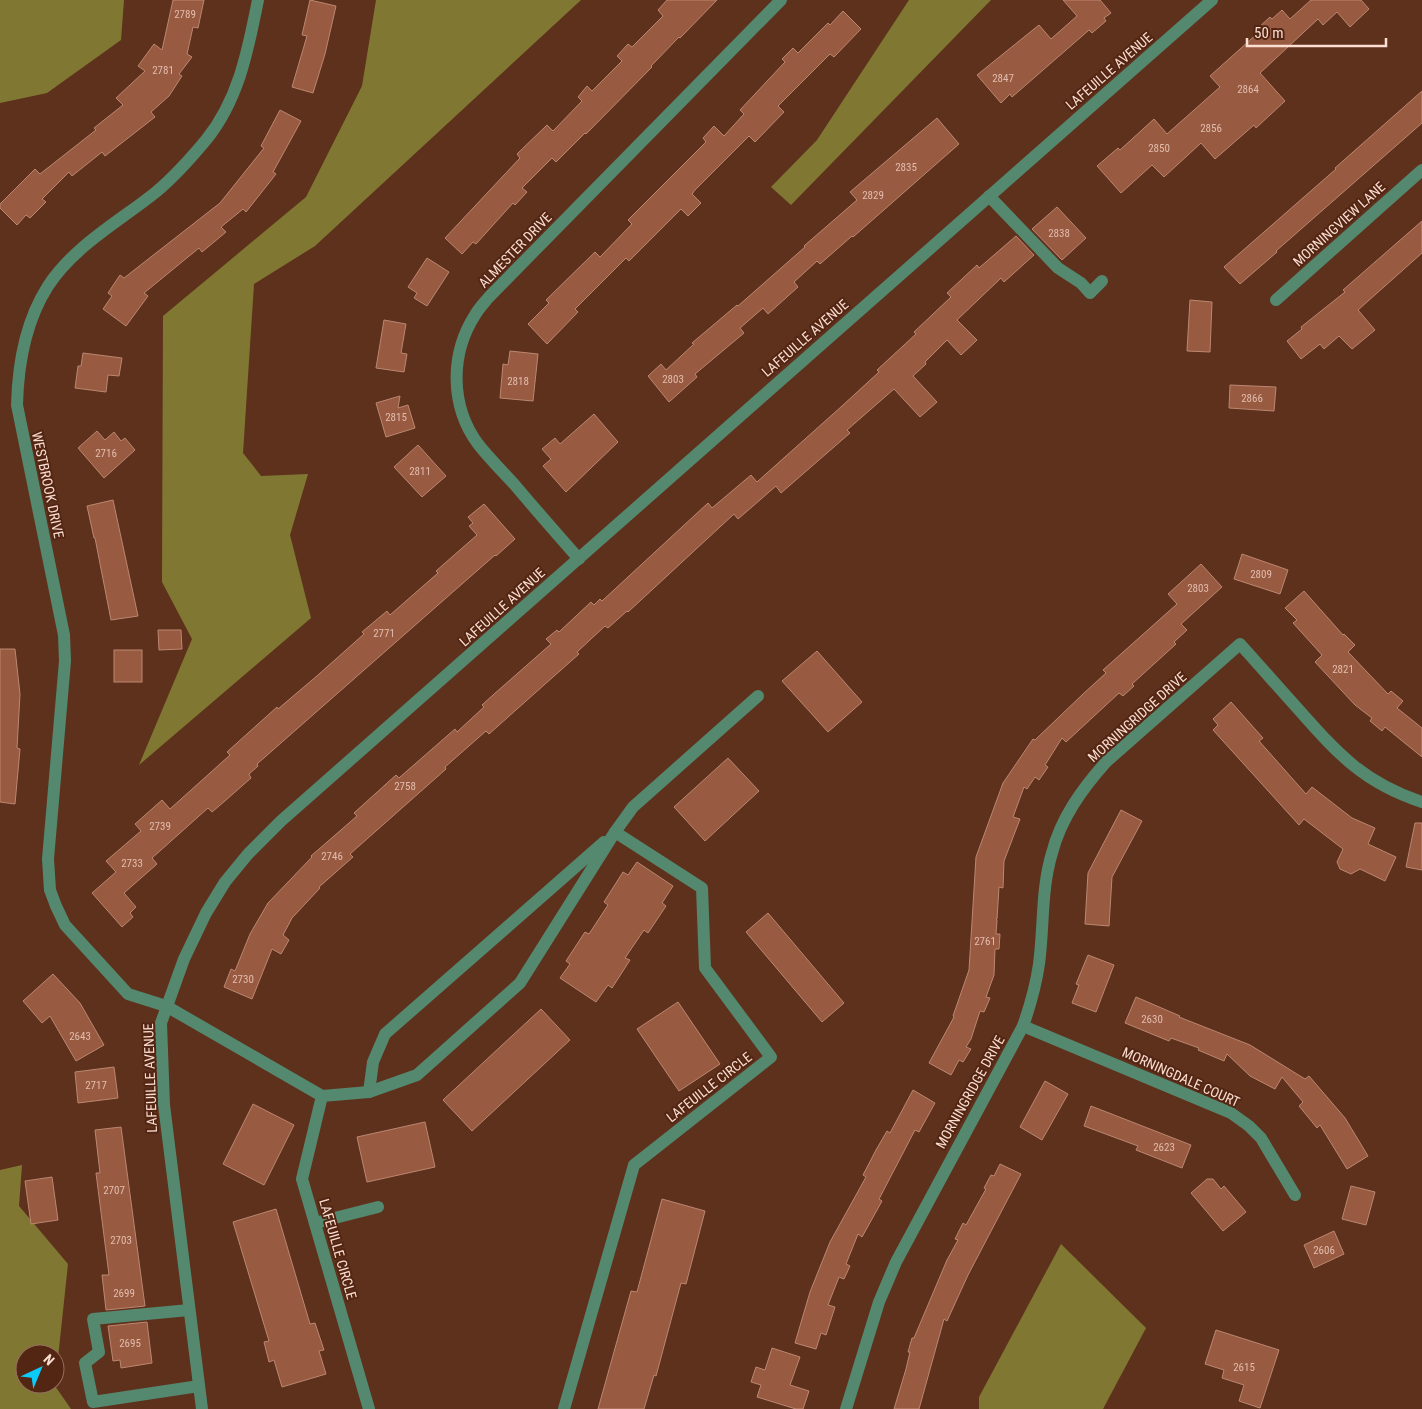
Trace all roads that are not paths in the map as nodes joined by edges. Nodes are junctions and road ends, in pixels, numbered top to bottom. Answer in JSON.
{"nodes":[{"id":1,"x":258,"y":0,"type":"edge"},
{"id":2,"x":781,"y":0,"type":"edge"},
{"id":3,"x":1212,"y":0,"type":"edge"},
{"id":4,"x":1422,"y":170,"type":"edge"},
{"id":5,"x":989,"y":196,"type":"junction"},
{"id":6,"x":1102,"y":281,"type":"dead end"},
{"id":7,"x":1276,"y":300,"type":"dead end"},
{"id":8,"x":579,"y":559,"type":"junction"},
{"id":9,"x":758,"y":696,"type":"dead end"},
{"id":10,"x":1422,"y":802,"type":"edge"},
{"id":11,"x":615,"y":832,"type":"junction"},
{"id":12,"x":166,"y":1006,"type":"junction"},
{"id":13,"x":1023,"y":1026,"type":"junction"},
{"id":14,"x":369,"y":1092,"type":"junction"},
{"id":15,"x":322,"y":1096,"type":"junction"},
{"id":16,"x":1295,"y":1195,"type":"dead end"},
{"id":17,"x":378,"y":1207,"type":"dead end"},
{"id":18,"x":315,"y":1223,"type":"junction"},
{"id":19,"x":189,"y":1310,"type":"junction"},
{"id":20,"x":199,"y":1386,"type":"junction"},
{"id":21,"x":202,"y":1409,"type":"edge"},
{"id":22,"x":369,"y":1409,"type":"edge"},
{"id":23,"x":564,"y":1409,"type":"edge"},
{"id":24,"x":846,"y":1409,"type":"edge"}],
"edges":[{"from":1,"to":12,"type":"street","name":"WESTBROOK DRIVE"},
{"from":2,"to":8,"type":"street","name":"ALMESTER DRIVE"},
{"from":3,"to":5,"type":"street","name":"LAFEUILLE AVENUE"},
{"from":4,"to":7,"type":"street","name":"MORNINGVIEW LANE"},
{"from":5,"to":6,"type":"street"},
{"from":5,"to":8,"type":"street","name":"LAFEUILLE AVENUE"},
{"from":8,"to":12,"type":"street","name":"LAFEUILLE AVENUE"},
{"from":9,"to":11,"type":"street"},
{"from":10,"to":13,"type":"street","name":"MORNINGRIDGE DRIVE"},
{"from":11,"to":14,"type":"street"},
{"from":11,"to":14,"type":"street"},
{"from":11,"to":23,"type":"street","name":"LAFEUILLE CIRCLE"},
{"from":12,"to":15,"type":"street"},
{"from":12,"to":19,"type":"street","name":"LAFEUILLE AVENUE"},
{"from":13,"to":16,"type":"street","name":"MORNINGDALE COURT"},
{"from":13,"to":24,"type":"street","name":"MORNINGRIDGE DRIVE"},
{"from":14,"to":15,"type":"street"},
{"from":15,"to":18,"type":"street","name":"LAFEUILLE CIRCLE"},
{"from":17,"to":18,"type":"street"},
{"from":18,"to":22,"type":"street","name":"LAFEUILLE CIRCLE"},
{"from":19,"to":20,"type":"street","name":"LAFEUILLE AVENUE"},
{"from":19,"to":20,"type":"street"},
{"from":20,"to":21,"type":"street","name":"LAFEUILLE AVENUE"}]}
